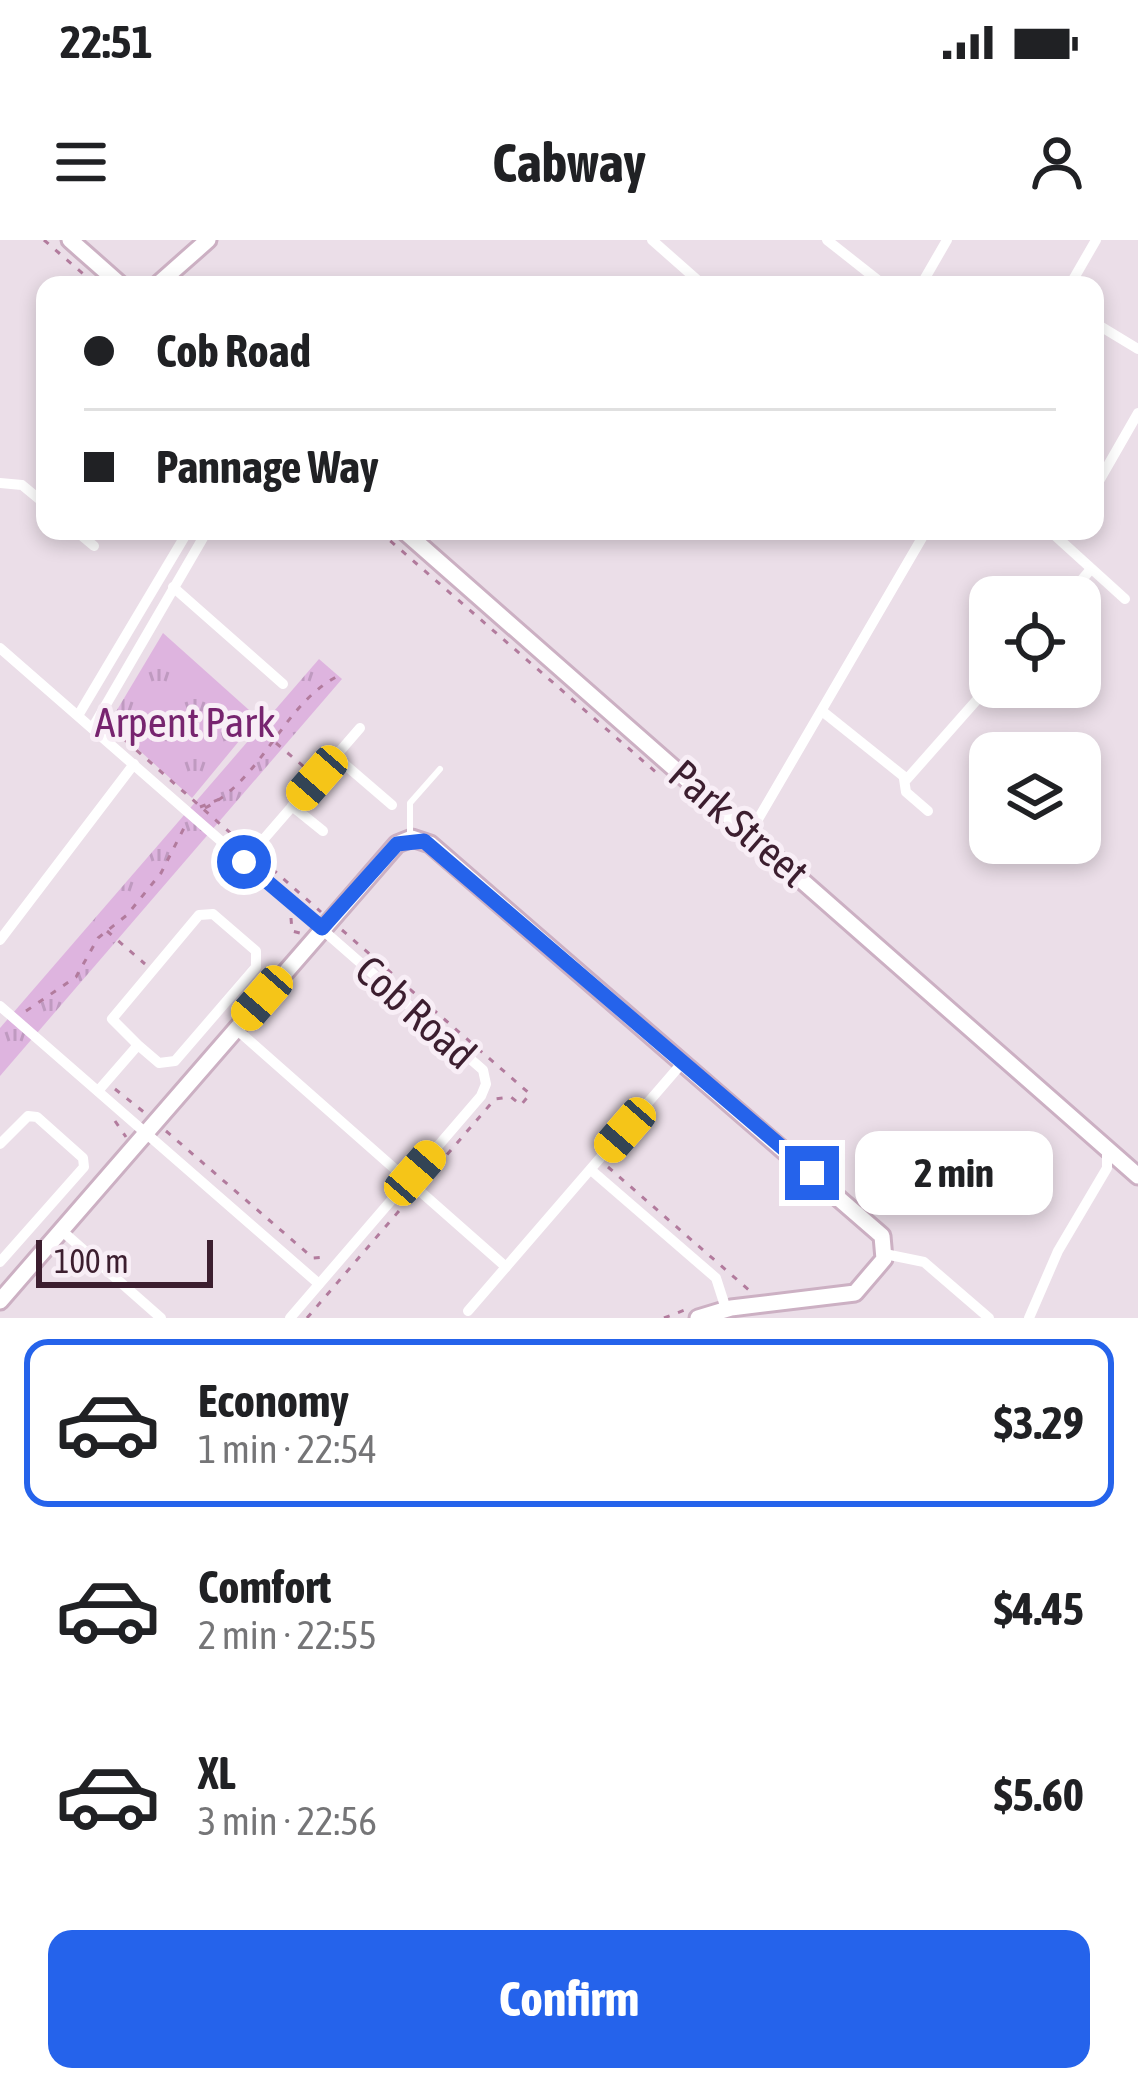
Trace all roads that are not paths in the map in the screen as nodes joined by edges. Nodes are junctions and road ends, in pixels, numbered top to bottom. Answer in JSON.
{"nodes":[{"id":1,"x":70,"y":240,"type":"edge"},
{"id":2,"x":208,"y":240,"type":"edge"},
{"id":3,"x":652,"y":240,"type":"edge"},
{"id":4,"x":827,"y":240,"type":"edge"},
{"id":5,"x":947,"y":240,"type":"edge"},
{"id":6,"x":1096,"y":240,"type":"edge"},
{"id":7,"x":111,"y":276,"type":"edge"},
{"id":8,"x":167,"y":276,"type":"edge"},
{"id":9,"x":693,"y":276,"type":"edge"},
{"id":10,"x":873,"y":276,"type":"edge"},
{"id":11,"x":926,"y":276,"type":"edge"},
{"id":12,"x":1075,"y":276,"type":"edge"},
{"id":13,"x":1104,"y":328,"type":"edge"},
{"id":14,"x":1138,"y":349,"type":"edge"},
{"id":15,"x":1138,"y":413,"type":"edge"},
{"id":16,"x":1104,"y":472,"type":"edge"},
{"id":17,"x":0,"y":483,"type":"edge"},
{"id":18,"x":36,"y":496,"type":"edge"},
{"id":19,"x":87,"y":540,"type":"edge"},
{"id":20,"x":183,"y":540,"type":"edge"},
{"id":21,"x":202,"y":540,"type":"edge"},
{"id":22,"x":414,"y":540,"type":"edge"},
{"id":23,"x":921,"y":540,"type":"edge"},
{"id":24,"x":1063,"y":540,"type":"edge"},
{"id":25,"x":94,"y":546,"type":"dead end"},
{"id":26,"x":1090,"y":569,"type":"junction"},
{"id":27,"x":1084,"y":576,"type":"edge"},
{"id":28,"x":160,"y":577,"type":"junction"},
{"id":29,"x":174,"y":588,"type":"junction"},
{"id":30,"x":1125,"y":599,"type":"dead end"},
{"id":31,"x":0,"y":648,"type":"edge"},
{"id":32,"x":283,"y":684,"type":"dead end"},
{"id":33,"x":969,"y":708,"type":"edge"},
{"id":34,"x":821,"y":711,"type":"junction"},
{"id":35,"x":79,"y":714,"type":"junction"},
{"id":36,"x":93,"y":727,"type":"junction"},
{"id":37,"x":360,"y":728,"type":"dead end"},
{"id":38,"x":335,"y":756,"type":"junction"},
{"id":39,"x":134,"y":764,"type":"junction"},
{"id":40,"x":440,"y":770,"type":"dead end"},
{"id":41,"x":904,"y":779,"type":"junction"},
{"id":42,"x":292,"y":806,"type":"junction"},
{"id":43,"x":392,"y":806,"type":"dead end"},
{"id":44,"x":928,"y":812,"type":"dead end"},
{"id":45,"x":323,"y":831,"type":"dead end"},
{"id":46,"x":750,"y":833,"type":"junction"},
{"id":47,"x":410,"y":838,"type":"junction"},
{"id":48,"x":248,"y":857,"type":"junction"},
{"id":49,"x":328,"y":930,"type":"junction"},
{"id":50,"x":0,"y":940,"type":"edge"},
{"id":51,"x":6,"y":1004,"type":"edge"},
{"id":52,"x":236,"y":1028,"type":"junction"},
{"id":53,"x":138,"y":1045,"type":"junction"},
{"id":54,"x":683,"y":1062,"type":"junction"},
{"id":55,"x":101,"y":1086,"type":"junction"},
{"id":56,"x":1074,"y":1116,"type":"junction"},
{"id":57,"x":150,"y":1127,"type":"junction"},
{"id":58,"x":0,"y":1144,"type":"edge"},
{"id":59,"x":1106,"y":1149,"type":"junction"},
{"id":60,"x":595,"y":1165,"type":"junction"},
{"id":61,"x":1138,"y":1166,"type":"edge"},
{"id":62,"x":1138,"y":1176,"type":"edge"},
{"id":63,"x":416,"y":1181,"type":"junction"},
{"id":64,"x":61,"y":1230,"type":"junction"},
{"id":65,"x":885,"y":1254,"type":"junction"},
{"id":66,"x":0,"y":1262,"type":"edge"},
{"id":67,"x":506,"y":1267,"type":"junction"},
{"id":68,"x":319,"y":1284,"type":"junction"},
{"id":69,"x":0,"y":1301,"type":"edge"},
{"id":70,"x":726,"y":1309,"type":"junction"},
{"id":71,"x":468,"y":1311,"type":"dead end"},
{"id":72,"x":161,"y":1318,"type":"edge"},
{"id":73,"x":290,"y":1318,"type":"edge"},
{"id":74,"x":698,"y":1318,"type":"edge"},
{"id":75,"x":989,"y":1318,"type":"edge"},
{"id":76,"x":1029,"y":1318,"type":"edge"}],
"edges":[{"from":1,"to":7,"type":"street"},
{"from":2,"to":8,"type":"street"},
{"from":3,"to":9,"type":"street"},
{"from":4,"to":10,"type":"street"},
{"from":5,"to":11,"type":"street"},
{"from":6,"to":12,"type":"street"},
{"from":13,"to":14,"type":"street"},
{"from":15,"to":16,"type":"street"},
{"from":17,"to":18,"type":"street"},
{"from":19,"to":25,"type":"street"},
{"from":20,"to":28,"type":"street"},
{"from":21,"to":29,"type":"street"},
{"from":22,"to":46,"type":"street","name":"Park Street"},
{"from":23,"to":34,"type":"street"},
{"from":24,"to":26,"type":"street"},
{"from":26,"to":27,"type":"street"},
{"from":26,"to":30,"type":"street"},
{"from":28,"to":29,"type":"street"},
{"from":28,"to":35,"type":"street"},
{"from":29,"to":32,"type":"street"},
{"from":29,"to":36,"type":"street"},
{"from":31,"to":35,"type":"street","name":"Cob Road"},
{"from":33,"to":41,"type":"street"},
{"from":34,"to":41,"type":"street"},
{"from":34,"to":46,"type":"street"},
{"from":35,"to":36,"type":"street","name":"Cob Road"},
{"from":36,"to":39,"type":"street","name":"Cob Road"},
{"from":37,"to":38,"type":"street"},
{"from":38,"to":42,"type":"street"},
{"from":38,"to":43,"type":"street"},
{"from":39,"to":48,"type":"street","name":"Cob Road"},
{"from":39,"to":50,"type":"street"},
{"from":40,"to":47,"type":"lane"},
{"from":41,"to":44,"type":"street"},
{"from":42,"to":45,"type":"street"},
{"from":42,"to":48,"type":"street"},
{"from":46,"to":56,"type":"street","name":"Park Street"},
{"from":47,"to":49,"type":"street"},
{"from":47,"to":54,"type":"street"},
{"from":48,"to":49,"type":"street","name":"Cob Road"},
{"from":49,"to":52,"type":"street"},
{"from":49,"to":63,"type":"street","name":"Cob Road"},
{"from":51,"to":55,"type":"street"},
{"from":52,"to":57,"type":"street"},
{"from":52,"to":63,"type":"street"},
{"from":53,"to":53,"type":"street"},
{"from":53,"to":55,"type":"street"},
{"from":54,"to":60,"type":"street"},
{"from":54,"to":65,"type":"street"},
{"from":55,"to":57,"type":"street"},
{"from":56,"to":59,"type":"street","name":"Park Street"},
{"from":56,"to":61,"type":"street","name":"Park Street"},
{"from":57,"to":64,"type":"street"},
{"from":57,"to":68,"type":"street"},
{"from":58,"to":66,"type":"street"},
{"from":59,"to":62,"type":"street","name":"Park Street"},
{"from":59,"to":76,"type":"street"},
{"from":60,"to":67,"type":"street"},
{"from":60,"to":70,"type":"street"},
{"from":63,"to":67,"type":"street"},
{"from":63,"to":68,"type":"street","name":"Cob Road"},
{"from":64,"to":69,"type":"street"},
{"from":64,"to":72,"type":"street"},
{"from":65,"to":70,"type":"street"},
{"from":65,"to":75,"type":"street"},
{"from":67,"to":71,"type":"street"},
{"from":68,"to":73,"type":"street","name":"Cob Road"},
{"from":70,"to":74,"type":"street"}]}
